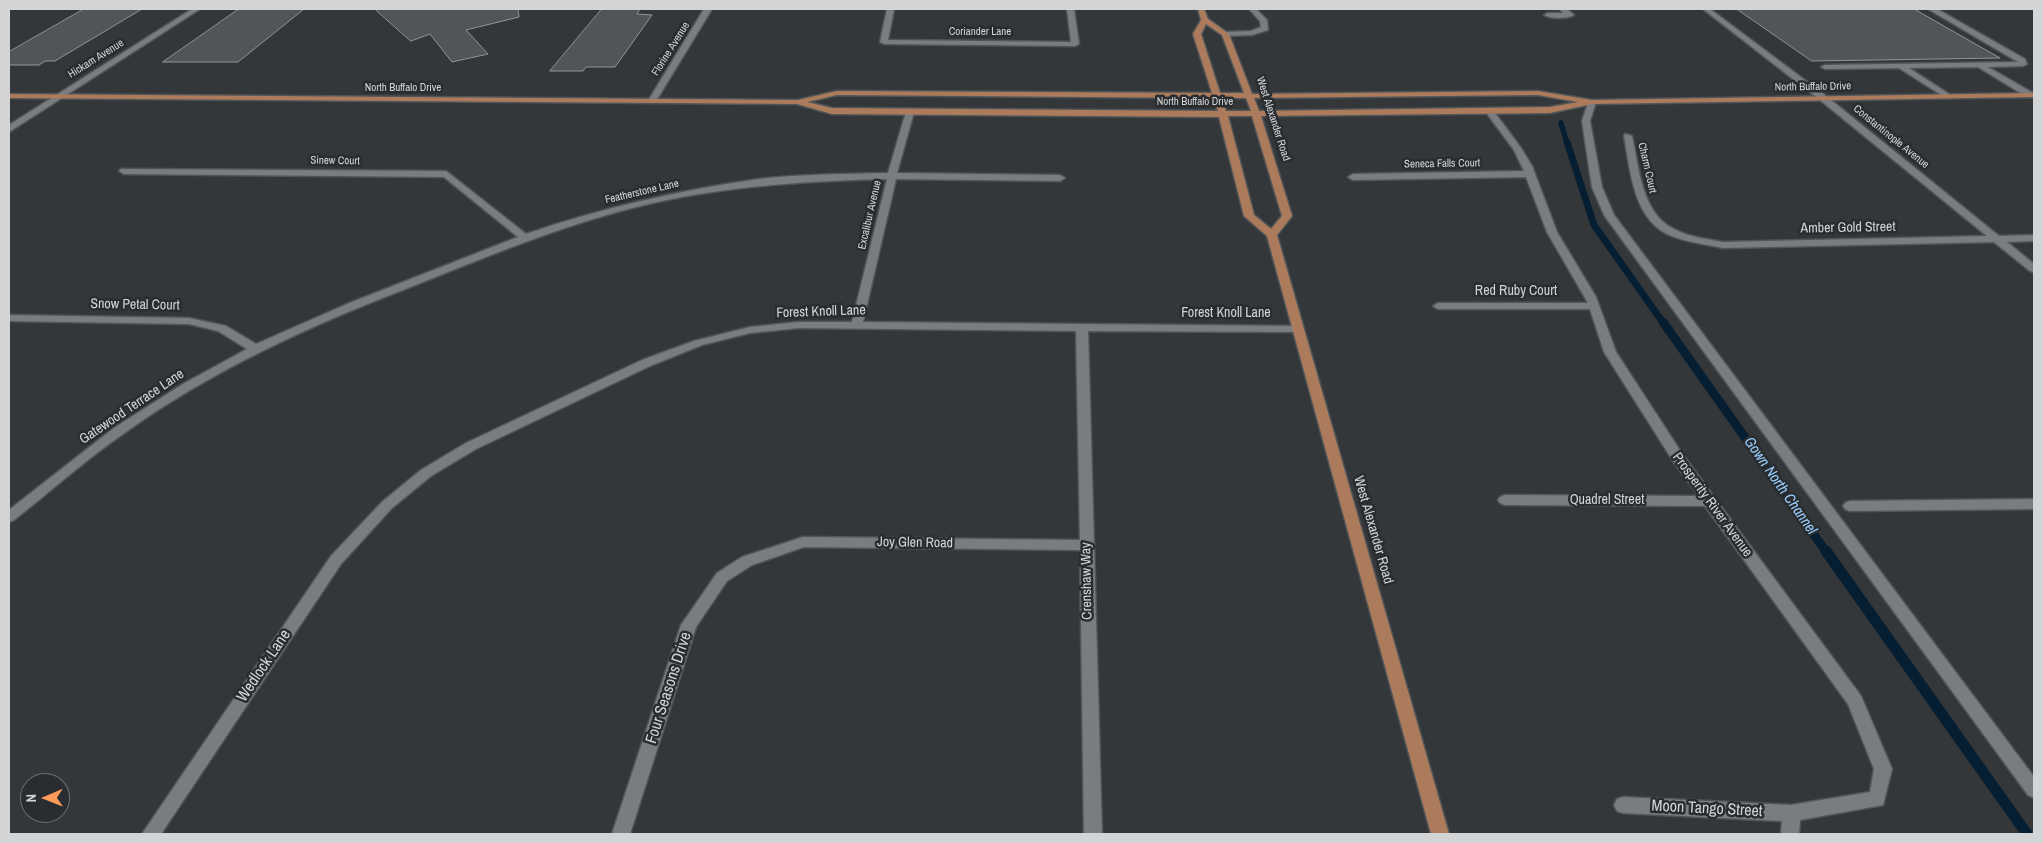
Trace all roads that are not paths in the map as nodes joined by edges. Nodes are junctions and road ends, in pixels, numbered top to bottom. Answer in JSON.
{"nodes":[{"id":1,"x":196,"y":9,"type":"edge"},
{"id":2,"x":708,"y":9,"type":"edge"},
{"id":3,"x":890,"y":9,"type":"edge"},
{"id":4,"x":1071,"y":9,"type":"edge"},
{"id":5,"x":1201,"y":9,"type":"edge"},
{"id":6,"x":1252,"y":9,"type":"edge"},
{"id":7,"x":1564,"y":9,"type":"edge"},
{"id":8,"x":1706,"y":9,"type":"edge"},
{"id":9,"x":1932,"y":9,"type":"edge"},
{"id":10,"x":1548,"y":15,"type":"dead end"},
{"id":11,"x":1205,"y":20,"type":"junction"},
{"id":12,"x":1225,"y":34,"type":"junction"},
{"id":13,"x":1980,"y":65,"type":"junction"},
{"id":14,"x":1901,"y":66,"type":"junction"},
{"id":15,"x":1825,"y":67,"type":"dead end"},
{"id":16,"x":2032,"y":95,"type":"edge"},
{"id":17,"x":9,"y":96,"type":"edge"},
{"id":18,"x":1217,"y":96,"type":"junction"},
{"id":19,"x":1250,"y":96,"type":"junction"},
{"id":20,"x":1946,"y":96,"type":"junction"},
{"id":21,"x":59,"y":97,"type":"junction"},
{"id":22,"x":1823,"y":98,"type":"junction"},
{"id":23,"x":652,"y":100,"type":"junction"},
{"id":24,"x":798,"y":102,"type":"junction"},
{"id":25,"x":1592,"y":102,"type":"junction"},
{"id":26,"x":1489,"y":111,"type":"junction"},
{"id":27,"x":910,"y":112,"type":"junction"},
{"id":28,"x":1223,"y":114,"type":"junction"},
{"id":29,"x":1256,"y":114,"type":"junction"},
{"id":30,"x":9,"y":129,"type":"edge"},
{"id":31,"x":1628,"y":136,"type":"dead end"},
{"id":32,"x":124,"y":170,"type":"dead end"},
{"id":33,"x":1530,"y":174,"type":"junction"},
{"id":34,"x":892,"y":176,"type":"junction"},
{"id":35,"x":1353,"y":177,"type":"dead end"},
{"id":36,"x":1060,"y":178,"type":"dead end"},
{"id":37,"x":1664,"y":228,"type":"joint"},
{"id":38,"x":1272,"y":235,"type":"junction"},
{"id":39,"x":525,"y":238,"type":"junction"},
{"id":40,"x":2034,"y":238,"type":"edge"},
{"id":41,"x":1997,"y":239,"type":"junction"},
{"id":42,"x":2034,"y":269,"type":"edge"},
{"id":43,"x":1438,"y":306,"type":"dead end"},
{"id":44,"x":1594,"y":306,"type":"junction"},
{"id":45,"x":9,"y":318,"type":"edge"},
{"id":46,"x":858,"y":325,"type":"junction"},
{"id":47,"x":1082,"y":328,"type":"junction"},
{"id":48,"x":1298,"y":329,"type":"junction"},
{"id":49,"x":255,"y":348,"type":"junction"},
{"id":50,"x":1505,"y":500,"type":"dead end"},
{"id":51,"x":1708,"y":501,"type":"junction"},
{"id":52,"x":2034,"y":504,"type":"edge"},
{"id":53,"x":387,"y":505,"type":"joint"},
{"id":54,"x":1850,"y":506,"type":"dead end"},
{"id":55,"x":9,"y":517,"type":"edge"},
{"id":56,"x":1086,"y":545,"type":"junction"},
{"id":57,"x":747,"y":561,"type":"joint"},
{"id":58,"x":2034,"y":790,"type":"edge"},
{"id":59,"x":1622,"y":805,"type":"dead end"},
{"id":60,"x":1791,"y":813,"type":"junction"},
{"id":61,"x":151,"y":834,"type":"edge"},
{"id":62,"x":622,"y":834,"type":"edge"},
{"id":63,"x":1093,"y":834,"type":"edge"},
{"id":64,"x":1440,"y":834,"type":"edge"},
{"id":65,"x":1790,"y":834,"type":"edge"}],
"edges":[{"from":1,"to":21,"type":"street","name":"Hickam Avenue"},
{"from":2,"to":23,"type":"street","name":"Florine Avenue"},
{"from":3,"to":4,"type":"street","name":"Coriander Lane"},
{"from":5,"to":11,"type":"main road"},
{"from":6,"to":12,"type":"street"},
{"from":7,"to":10,"type":"street"},
{"from":8,"to":22,"type":"street","name":"Constantinople Avenue"},
{"from":9,"to":13,"type":"street"},
{"from":11,"to":12,"type":"main road"},
{"from":11,"to":18,"type":"main road"},
{"from":12,"to":19,"type":"main road","name":"West Alexander Road"},
{"from":13,"to":14,"type":"street"},
{"from":13,"to":16,"type":"street"},
{"from":14,"to":15,"type":"street"},
{"from":14,"to":20,"type":"street"},
{"from":16,"to":20,"type":"main road","name":"North Buffalo Drive"},
{"from":17,"to":21,"type":"main road","name":"North Buffalo Drive"},
{"from":18,"to":19,"type":"main road","name":"North Buffalo Drive"},
{"from":18,"to":24,"type":"main road","name":"North Buffalo Drive"},
{"from":18,"to":28,"type":"main road"},
{"from":19,"to":25,"type":"main road","name":"North Buffalo Drive"},
{"from":19,"to":29,"type":"main road","name":"West Alexander Road"},
{"from":20,"to":22,"type":"main road","name":"North Buffalo Drive"},
{"from":21,"to":23,"type":"main road","name":"North Buffalo Drive"},
{"from":21,"to":30,"type":"street","name":"Hickam Avenue"},
{"from":22,"to":25,"type":"main road","name":"North Buffalo Drive"},
{"from":22,"to":41,"type":"street","name":"Constantinople Avenue"},
{"from":23,"to":24,"type":"main road","name":"North Buffalo Drive"},
{"from":24,"to":27,"type":"main road","name":"North Buffalo Drive"},
{"from":25,"to":26,"type":"main road","name":"North Buffalo Drive"},
{"from":25,"to":58,"type":"street"},
{"from":26,"to":29,"type":"main road","name":"North Buffalo Drive"},
{"from":26,"to":33,"type":"street","name":"Prosperity River Avenue"},
{"from":27,"to":28,"type":"main road","name":"North Buffalo Drive"},
{"from":27,"to":34,"type":"street","name":"Excalibur Avenue"},
{"from":28,"to":29,"type":"main road","name":"North Buffalo Drive"},
{"from":28,"to":38,"type":"main road"},
{"from":29,"to":38,"type":"main road","name":"West Alexander Road"},
{"from":31,"to":37,"type":"street","name":"Charm Court"},
{"from":32,"to":39,"type":"street","name":"Sinew Court"},
{"from":33,"to":35,"type":"street","name":"Seneca Falls Court"},
{"from":33,"to":44,"type":"street","name":"Prosperity River Avenue"},
{"from":34,"to":36,"type":"street","name":"Featherstone Lane"},
{"from":34,"to":39,"type":"street","name":"Featherstone Lane"},
{"from":34,"to":46,"type":"street","name":"Excalibur Avenue"},
{"from":37,"to":41,"type":"street","name":"Amber Gold Street"},
{"from":38,"to":48,"type":"main road","name":"West Alexander Road"},
{"from":39,"to":49,"type":"street","name":"Featherstone Lane"},
{"from":40,"to":41,"type":"street","name":"Amber Gold Street"},
{"from":41,"to":42,"type":"street","name":"Constantinople Avenue"},
{"from":43,"to":44,"type":"street","name":"Red Ruby Court"},
{"from":44,"to":51,"type":"street","name":"Prosperity River Avenue"},
{"from":45,"to":49,"type":"street","name":"Snow Petal Court"},
{"from":46,"to":47,"type":"street","name":"Forest Knoll Lane"},
{"from":46,"to":53,"type":"street","name":"Forest Knoll Lane"},
{"from":47,"to":48,"type":"street","name":"Forest Knoll Lane"},
{"from":47,"to":56,"type":"street","name":"Crenshaw Way"},
{"from":48,"to":64,"type":"main road","name":"West Alexander Road"},
{"from":49,"to":55,"type":"street","name":"Gatewood Terrace Lane"},
{"from":50,"to":51,"type":"street","name":"Quadrel Street"},
{"from":51,"to":60,"type":"street","name":"Prosperity River Avenue"},
{"from":52,"to":54,"type":"street"},
{"from":53,"to":61,"type":"street","name":"Wedlock Lane"},
{"from":56,"to":57,"type":"street","name":"Joy Glen Road"},
{"from":56,"to":63,"type":"street","name":"Crenshaw Way"},
{"from":57,"to":62,"type":"street","name":"Four Seasons Drive"},
{"from":59,"to":60,"type":"street","name":"Moon Tango Street"},
{"from":60,"to":65,"type":"street"}]}
